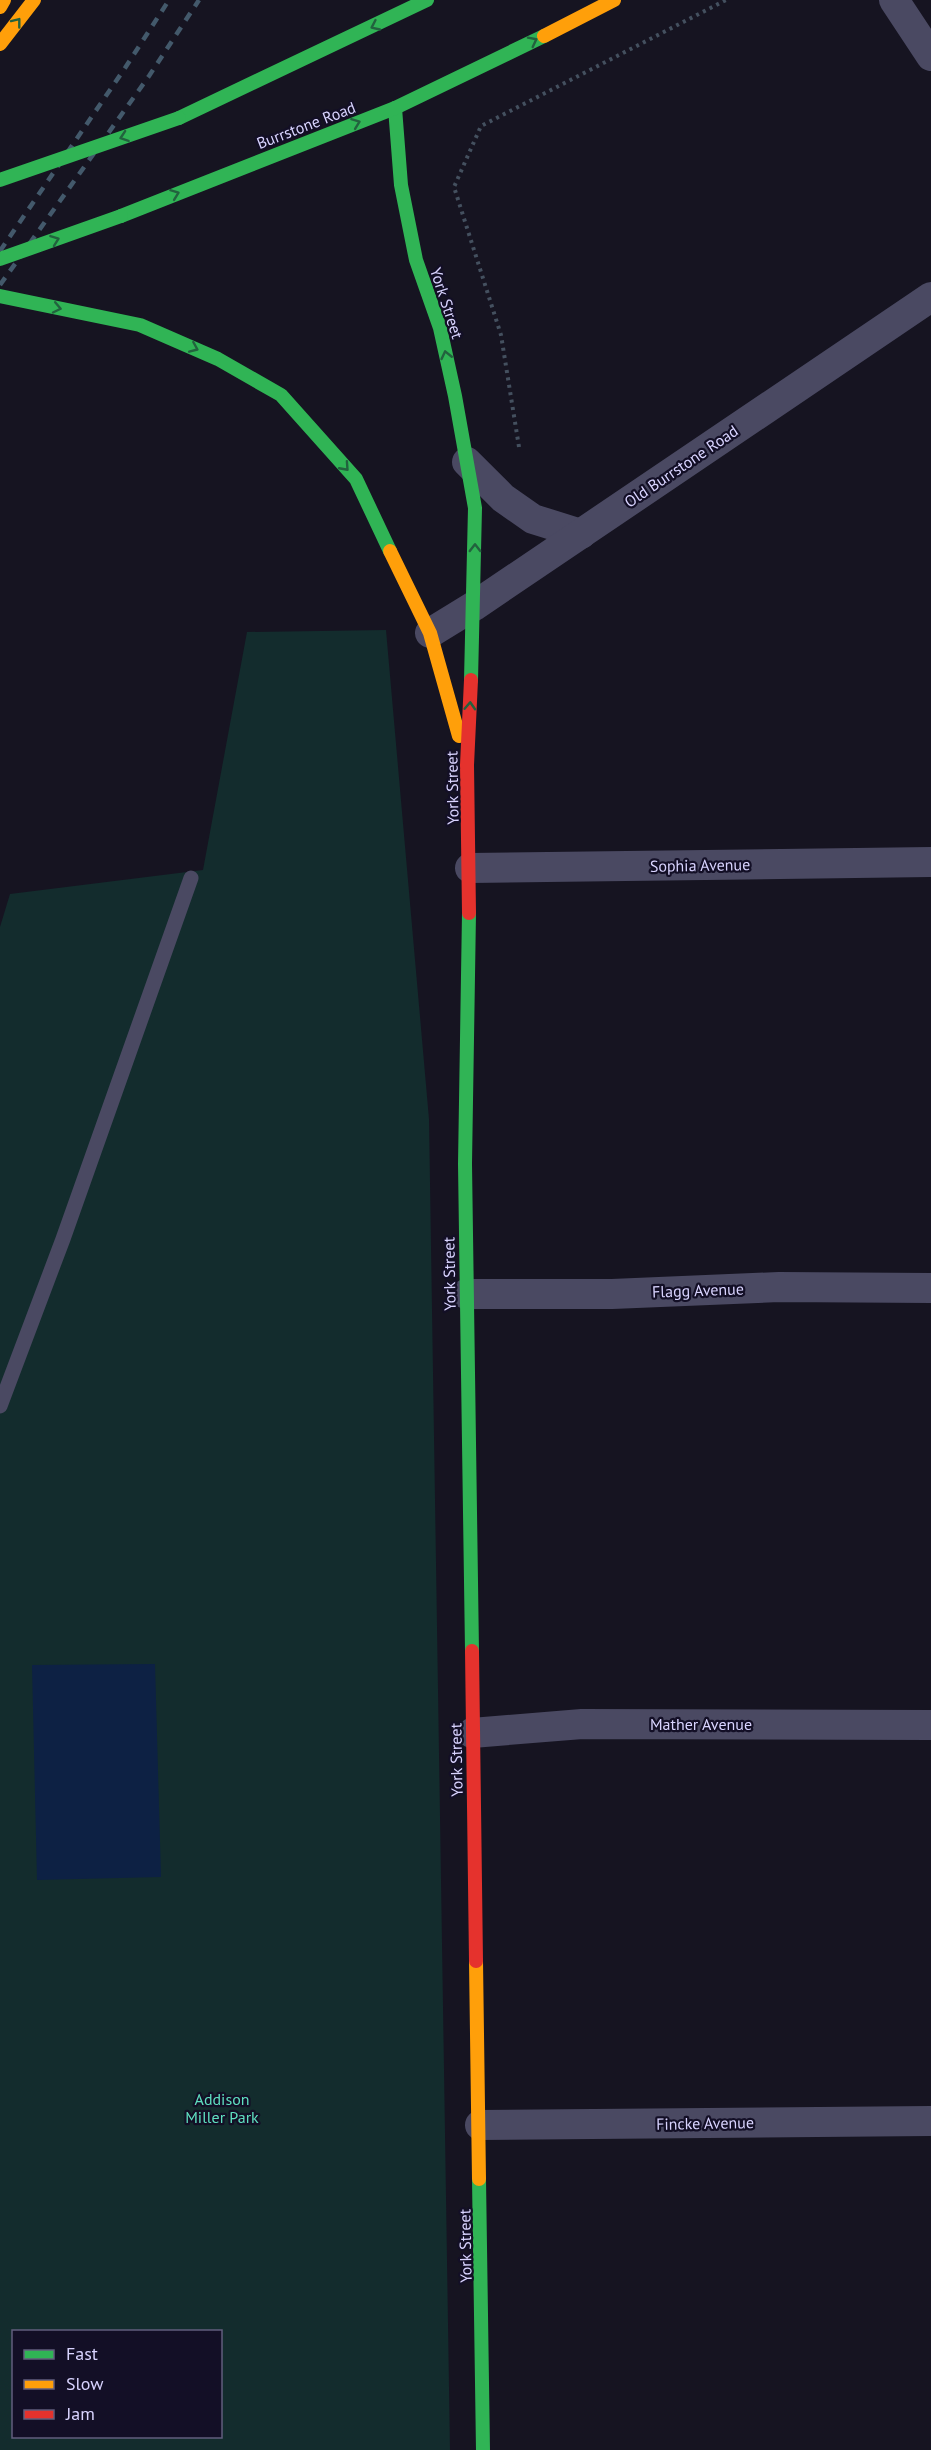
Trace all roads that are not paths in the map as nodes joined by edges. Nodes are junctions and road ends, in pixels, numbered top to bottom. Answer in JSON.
{"nodes":[{"id":1,"x":4,"y":0,"type":"edge"},
{"id":2,"x":34,"y":0,"type":"edge"},
{"id":3,"x":427,"y":0,"type":"edge"},
{"id":4,"x":614,"y":0,"type":"edge"},
{"id":5,"x":894,"y":0,"type":"edge"},
{"id":6,"x":0,"y":7,"type":"edge"},
{"id":7,"x":0,"y":44,"type":"edge"},
{"id":8,"x":931,"y":56,"type":"edge"},
{"id":9,"x":395,"y":108,"type":"junction"},
{"id":10,"x":0,"y":180,"type":"edge"},
{"id":11,"x":0,"y":260,"type":"edge"},
{"id":12,"x":0,"y":296,"type":"edge"},
{"id":13,"x":931,"y":297,"type":"edge"},
{"id":14,"x":467,"y":462,"type":"junction"},
{"id":15,"x":581,"y":534,"type":"junction"},
{"id":16,"x":474,"y":606,"type":"junction"},
{"id":17,"x":430,"y":633,"type":"junction"},
{"id":18,"x":467,"y":765,"type":"junction"},
{"id":19,"x":931,"y":842,"type":"edge"},
{"id":20,"x":917,"y":862,"type":"edge"},
{"id":21,"x":470,"y":868,"type":"junction"},
{"id":22,"x":191,"y":878,"type":"dead end"},
{"id":23,"x":931,"y":1288,"type":"edge"},
{"id":24,"x":466,"y":1294,"type":"junction"},
{"id":25,"x":0,"y":1406,"type":"edge"},
{"id":26,"x":931,"y":1725,"type":"edge"},
{"id":27,"x":472,"y":1733,"type":"junction"},
{"id":28,"x":931,"y":2121,"type":"edge"},
{"id":29,"x":480,"y":2125,"type":"junction"},
{"id":30,"x":483,"y":2450,"type":"edge"}],
"edges":[{"from":1,"to":6,"type":"main road"},
{"from":7,"to":2,"type":"main road","one_way":true},
{"from":3,"to":10,"type":"main road","one_way":true,"bridge":true},
{"from":9,"to":4,"type":"main road","name":"Burrstone Road","one_way":true},
{"from":5,"to":8,"type":"street"},
{"from":11,"to":9,"type":"main road","name":"Burrstone Road","one_way":true,"bridge":true},
{"from":14,"to":9,"type":"main road","name":"York Street","one_way":true},
{"from":12,"to":17,"type":"main road","one_way":true},
{"from":13,"to":15,"type":"street","name":"Old Burrstone Road"},
{"from":14,"to":15,"type":"street"},
{"from":16,"to":14,"type":"main road","name":"York Street","one_way":true},
{"from":15,"to":16,"type":"street","name":"Old Burrstone Road"},
{"from":16,"to":17,"type":"street","name":"Old Burrstone Road"},
{"from":18,"to":16,"type":"main road","name":"York Street","one_way":true},
{"from":17,"to":18,"type":"main road"},
{"from":18,"to":21,"type":"main road","name":"York Street"},
{"from":19,"to":20,"type":"street"},
{"from":20,"to":21,"type":"street","name":"Sophia Avenue"},
{"from":21,"to":24,"type":"main road","name":"York Street"},
{"from":22,"to":25,"type":"lane"},
{"from":23,"to":24,"type":"street","name":"Flagg Avenue"},
{"from":24,"to":27,"type":"main road","name":"York Street"},
{"from":26,"to":27,"type":"street","name":"Mather Avenue"},
{"from":27,"to":29,"type":"main road","name":"York Street"},
{"from":28,"to":29,"type":"street","name":"Fincke Avenue"},
{"from":29,"to":30,"type":"main road","name":"York Street"}]}
